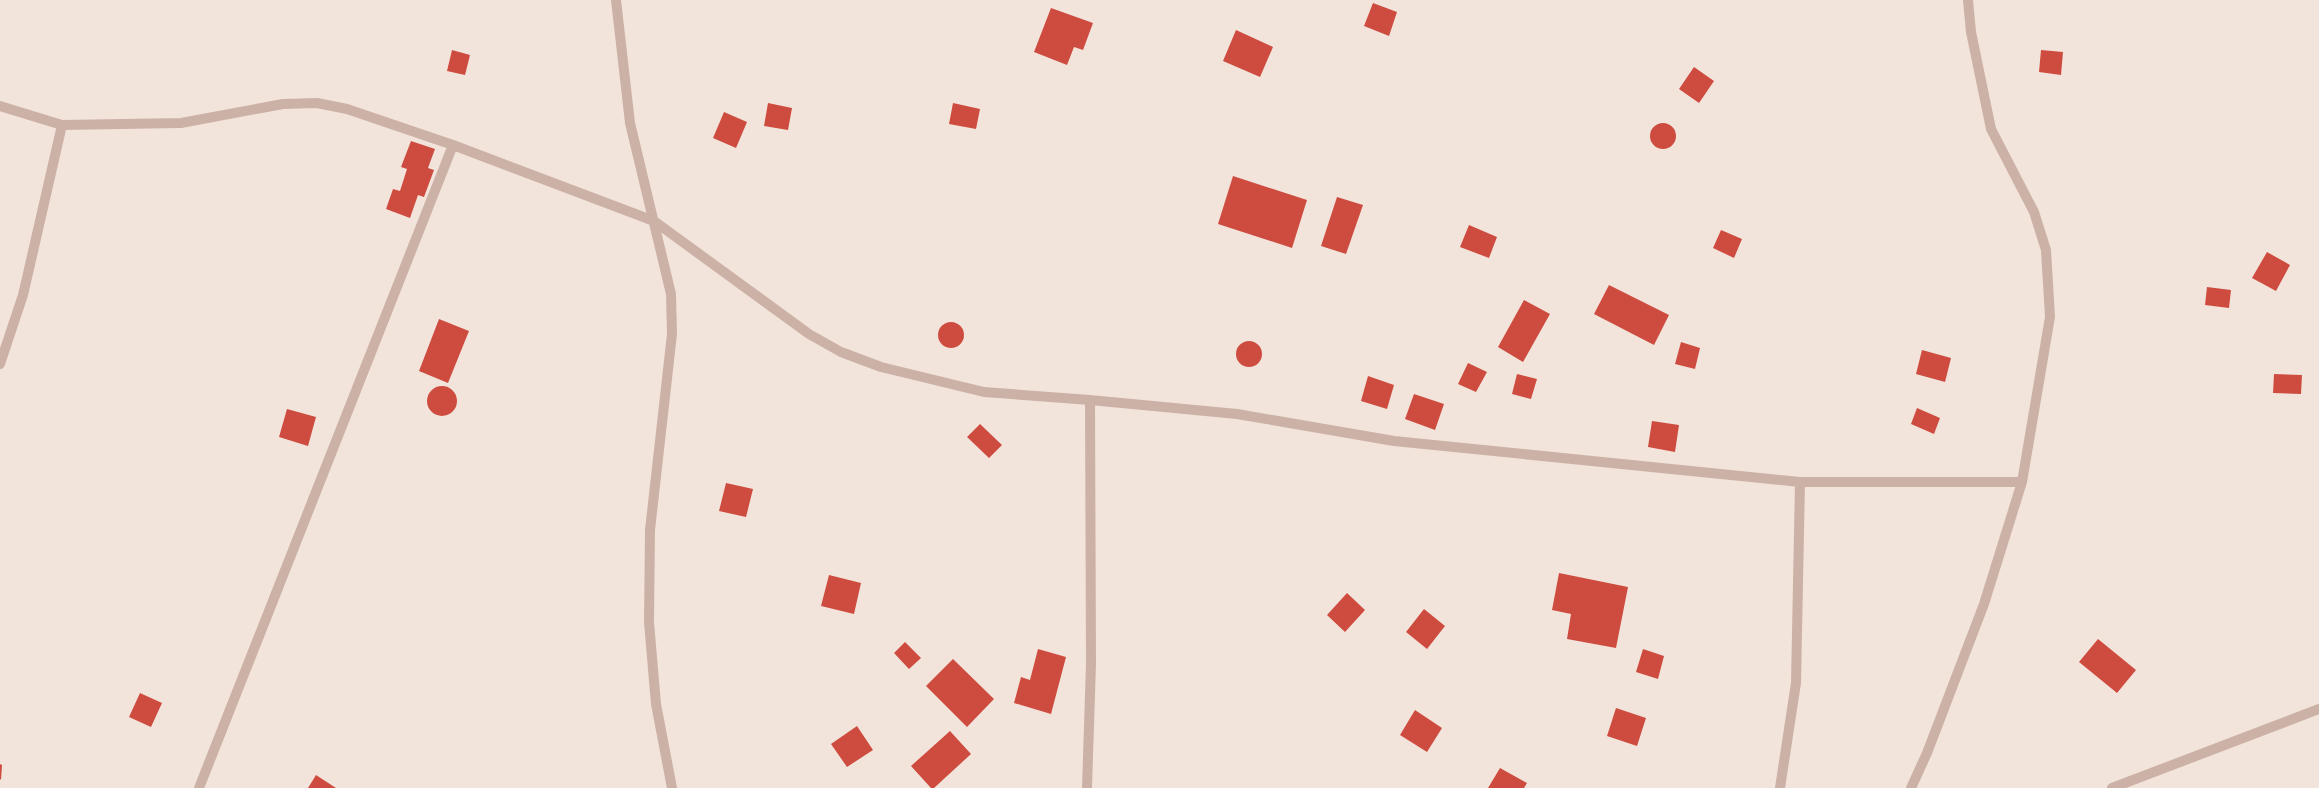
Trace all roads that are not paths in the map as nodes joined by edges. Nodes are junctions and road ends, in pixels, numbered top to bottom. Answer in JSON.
{"nodes":[{"id":1,"x":616,"y":0,"type":"edge"},
{"id":2,"x":1968,"y":0,"type":"edge"},
{"id":3,"x":0,"y":106,"type":"edge"},
{"id":4,"x":62,"y":125,"type":"junction"},
{"id":5,"x":453,"y":145,"type":"junction"},
{"id":6,"x":654,"y":221,"type":"junction"},
{"id":7,"x":0,"y":364,"type":"edge"},
{"id":8,"x":1090,"y":400,"type":"junction"},
{"id":9,"x":1800,"y":482,"type":"junction"},
{"id":10,"x":2022,"y":482,"type":"junction"},
{"id":11,"x":2319,"y":709,"type":"edge"},
{"id":12,"x":200,"y":788,"type":"edge"},
{"id":13,"x":672,"y":788,"type":"edge"},
{"id":14,"x":1087,"y":788,"type":"edge"},
{"id":15,"x":1780,"y":788,"type":"edge"},
{"id":16,"x":1911,"y":788,"type":"edge"},
{"id":17,"x":2112,"y":788,"type":"edge"}],
"edges":[{"from":1,"to":6,"type":"street"},
{"from":2,"to":10,"type":"street"},
{"from":3,"to":4,"type":"street"},
{"from":4,"to":5,"type":"street"},
{"from":4,"to":7,"type":"street"},
{"from":5,"to":6,"type":"street"},
{"from":5,"to":12,"type":"street"},
{"from":6,"to":8,"type":"street"},
{"from":6,"to":13,"type":"street"},
{"from":8,"to":9,"type":"street"},
{"from":8,"to":14,"type":"street"},
{"from":9,"to":10,"type":"street"},
{"from":9,"to":15,"type":"street"},
{"from":10,"to":16,"type":"street"},
{"from":11,"to":17,"type":"street"}]}
